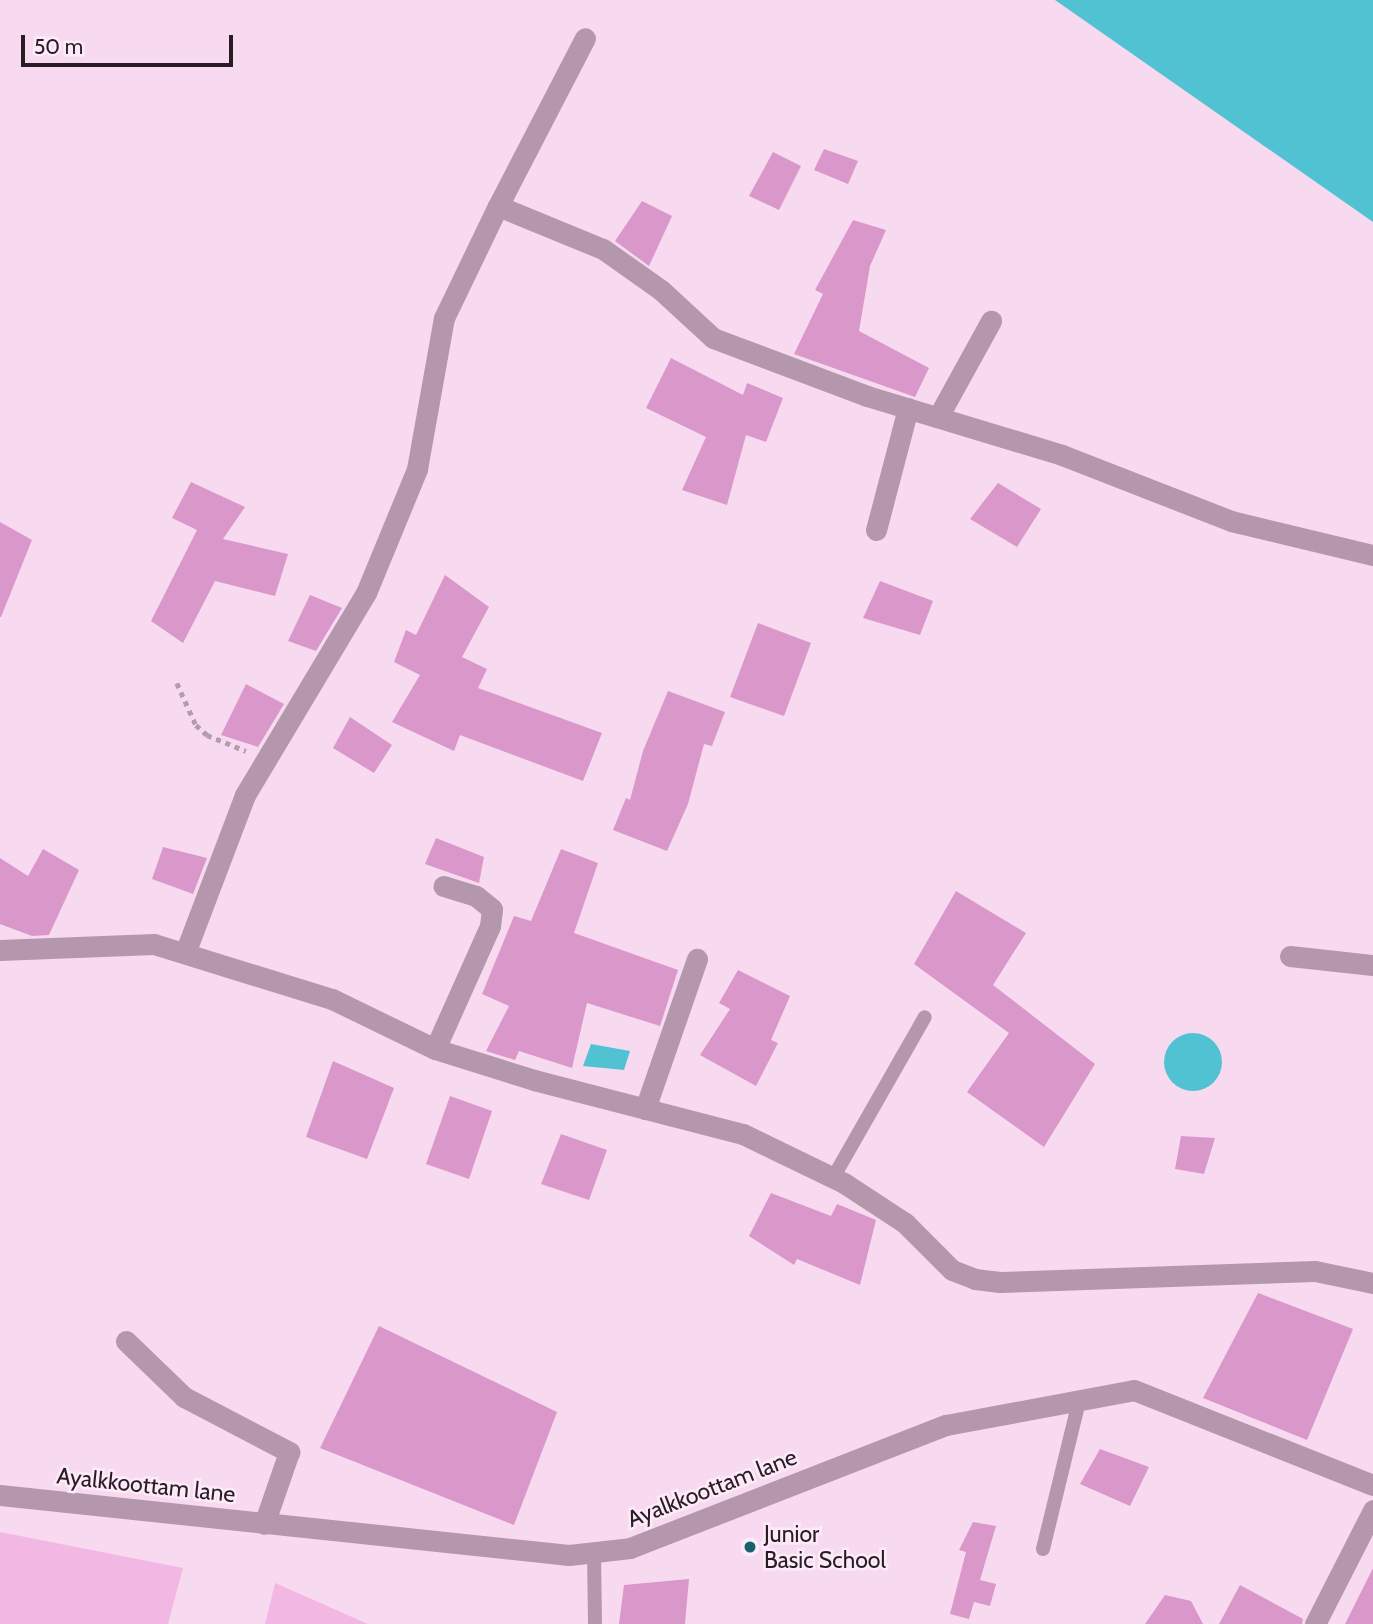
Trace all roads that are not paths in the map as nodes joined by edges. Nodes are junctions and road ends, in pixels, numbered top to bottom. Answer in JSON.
{"nodes":[{"id":1,"x":585,"y":38,"type":"dead end"},
{"id":2,"x":498,"y":206,"type":"junction"},
{"id":3,"x":991,"y":321,"type":"dead end"},
{"id":4,"x":908,"y":408,"type":"junction"},
{"id":5,"x":937,"y":418,"type":"junction"},
{"id":6,"x":876,"y":530,"type":"dead end"},
{"id":7,"x":1373,"y":555,"type":"edge"},
{"id":8,"x":444,"y":886,"type":"dead end"},
{"id":9,"x":0,"y":950,"type":"edge"},
{"id":10,"x":185,"y":953,"type":"junction"},
{"id":11,"x":1290,"y":956,"type":"dead end"},
{"id":12,"x":697,"y":959,"type":"dead end"},
{"id":13,"x":1373,"y":965,"type":"edge"},
{"id":14,"x":925,"y":1017,"type":"dead end"},
{"id":15,"x":435,"y":1049,"type":"junction"},
{"id":16,"x":645,"y":1109,"type":"junction"},
{"id":17,"x":832,"y":1178,"type":"junction"},
{"id":18,"x":1373,"y":1283,"type":"edge"},
{"id":19,"x":126,"y":1341,"type":"dead end"},
{"id":20,"x":1079,"y":1401,"type":"junction"},
{"id":21,"x":1373,"y":1485,"type":"edge"},
{"id":22,"x":0,"y":1495,"type":"edge"},
{"id":23,"x":1373,"y":1510,"type":"edge"},
{"id":24,"x":264,"y":1524,"type":"junction"},
{"id":25,"x":1043,"y":1549,"type":"dead end"},
{"id":26,"x":594,"y":1552,"type":"junction"},
{"id":27,"x":595,"y":1624,"type":"edge"},
{"id":28,"x":1315,"y":1624,"type":"edge"}],
"edges":[{"from":1,"to":2,"type":"street"},
{"from":2,"to":4,"type":"street"},
{"from":2,"to":10,"type":"street"},
{"from":3,"to":5,"type":"street"},
{"from":4,"to":5,"type":"street"},
{"from":4,"to":6,"type":"street"},
{"from":5,"to":7,"type":"street"},
{"from":8,"to":15,"type":"street"},
{"from":9,"to":10,"type":"street"},
{"from":10,"to":15,"type":"street"},
{"from":11,"to":13,"type":"street"},
{"from":12,"to":16,"type":"street"},
{"from":14,"to":17,"type":"lane"},
{"from":15,"to":16,"type":"street"},
{"from":16,"to":17,"type":"street"},
{"from":17,"to":18,"type":"street"},
{"from":19,"to":24,"type":"street"},
{"from":20,"to":21,"type":"street","name":"Ayalkkoottam lane"},
{"from":20,"to":25,"type":"lane"},
{"from":20,"to":26,"type":"street","name":"Ayalkkoottam lane"},
{"from":22,"to":24,"type":"street","name":"Ayalkkoottam lane"},
{"from":23,"to":28,"type":"street"},
{"from":24,"to":26,"type":"street","name":"Ayalkkoottam lane"},
{"from":26,"to":27,"type":"lane"}]}
